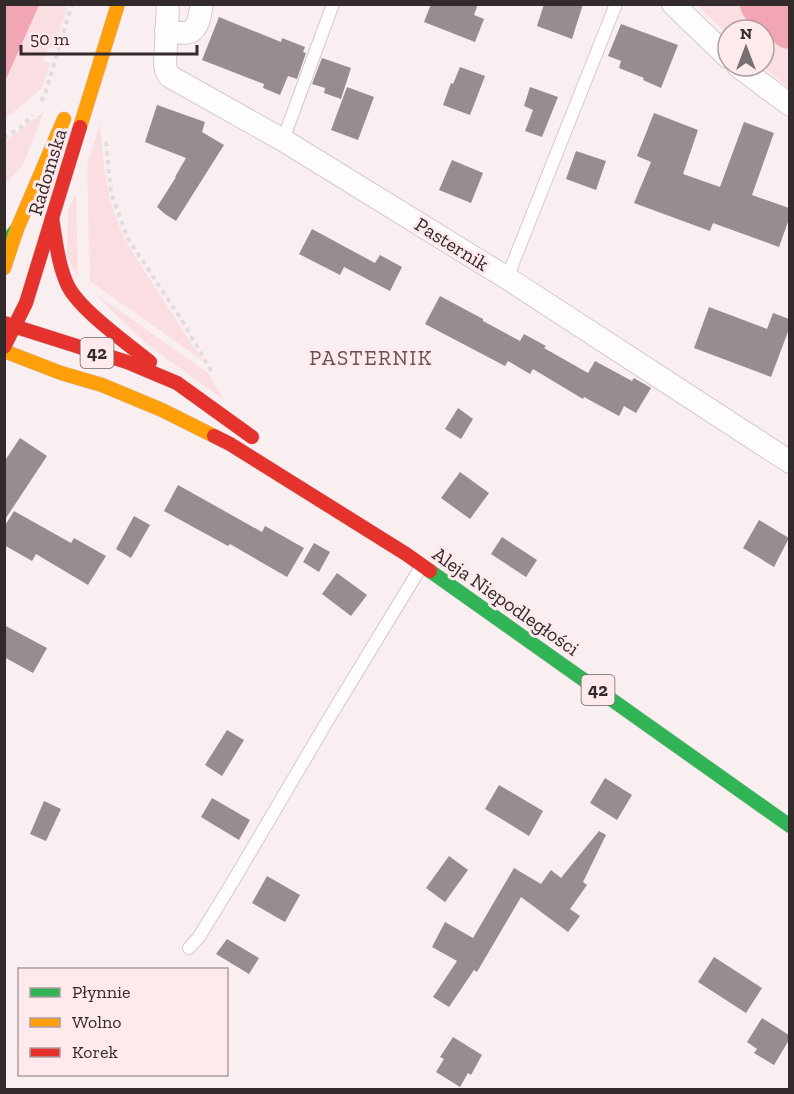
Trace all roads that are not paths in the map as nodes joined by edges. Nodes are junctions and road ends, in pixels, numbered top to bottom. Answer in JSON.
{"nodes":[{"id":1,"x":113,"y":4,"type":"edge"},
{"id":2,"x":118,"y":4,"type":"edge"},
{"id":3,"x":168,"y":4,"type":"edge"},
{"id":4,"x":202,"y":4,"type":"edge"},
{"id":5,"x":333,"y":4,"type":"edge"},
{"id":6,"x":616,"y":4,"type":"edge"},
{"id":7,"x":673,"y":4,"type":"edge"},
{"id":8,"x":166,"y":32,"type":"junction"},
{"id":9,"x":716,"y":45,"type":"edge"},
{"id":10,"x":82,"y":78,"type":"dead end"},
{"id":11,"x":754,"y":78,"type":"edge"},
{"id":12,"x":789,"y":105,"type":"edge"},
{"id":13,"x":68,"y":110,"type":"dead end"},
{"id":14,"x":283,"y":140,"type":"junction"},
{"id":15,"x":52,"y":218,"type":"junction"},
{"id":16,"x":17,"y":229,"type":"junction"},
{"id":17,"x":4,"y":244,"type":"edge"},
{"id":18,"x":4,"y":268,"type":"edge"},
{"id":19,"x":507,"y":278,"type":"junction"},
{"id":20,"x":9,"y":325,"type":"edge"},
{"id":21,"x":4,"y":349,"type":"edge"},
{"id":22,"x":177,"y":383,"type":"junction"},
{"id":23,"x":266,"y":447,"type":"dead end"},
{"id":24,"x":789,"y":462,"type":"edge"},
{"id":25,"x":294,"y":469,"type":"dead end"},
{"id":26,"x":406,"y":554,"type":"junction"},
{"id":27,"x":422,"y":565,"type":"junction"},
{"id":28,"x":789,"y":826,"type":"edge"},
{"id":29,"x":189,"y":948,"type":"dead end"}],
"edges":[{"from":1,"to":10,"type":"main road"},
{"from":2,"to":15,"type":"main road","name":"Radomska"},
{"from":3,"to":8,"type":"street","name":"Pasternik"},
{"from":4,"to":8,"type":"street"},
{"from":5,"to":14,"type":"lane"},
{"from":6,"to":19,"type":"lane"},
{"from":7,"to":9,"type":"street"},
{"from":8,"to":14,"type":"street","name":"Pasternik"},
{"from":11,"to":12,"type":"street"},
{"from":13,"to":16,"type":"main road","name":"Radomska"},
{"from":14,"to":19,"type":"street","name":"Pasternik"},
{"from":15,"to":20,"type":"main road","name":"Radomska"},
{"from":15,"to":22,"type":"main road"},
{"from":16,"to":17,"type":"main road"},
{"from":16,"to":18,"type":"main road","name":"Radomska"},
{"from":19,"to":24,"type":"street","name":"Pasternik"},
{"from":20,"to":21,"type":"main road","name":"Radomska"},
{"from":20,"to":22,"type":"main road","number":"42"},
{"from":21,"to":26,"type":"main road","name":"Aleja Niepodległości","number":"42"},
{"from":22,"to":23,"type":"main road","number":"42"},
{"from":25,"to":26,"type":"main road","name":"Aleja Niepodległości","number":"42"},
{"from":26,"to":27,"type":"main road","name":"Aleja Niepodległości","number":"42"},
{"from":27,"to":28,"type":"main road","name":"Aleja Niepodległości","number":"42"},
{"from":27,"to":29,"type":"lane"}]}
